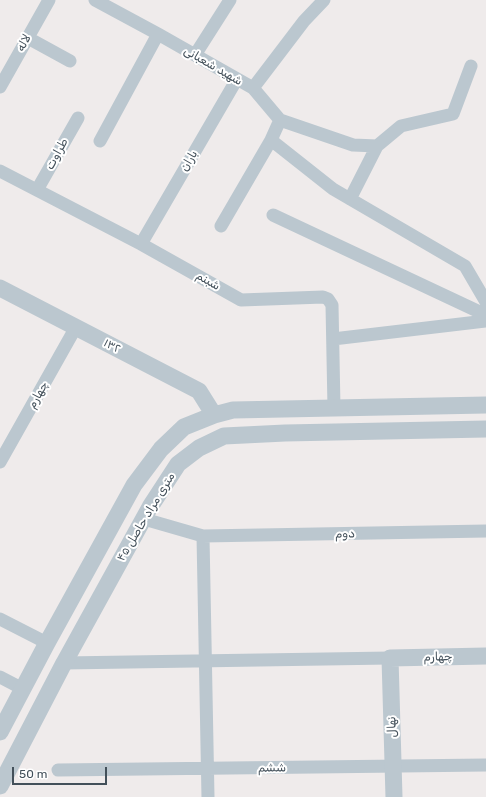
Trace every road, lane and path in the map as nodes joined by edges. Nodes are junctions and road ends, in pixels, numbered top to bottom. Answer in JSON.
{"nodes":[{"id":1,"x":49,"y":0,"type":"edge"},
{"id":2,"x":94,"y":0,"type":"edge"},
{"id":3,"x":230,"y":0,"type":"edge"},
{"id":4,"x":324,"y":0,"type":"edge"},
{"id":5,"x":158,"y":34,"type":"junction"},
{"id":6,"x":28,"y":38,"type":"junction"},
{"id":7,"x":195,"y":55,"type":"junction"},
{"id":8,"x":70,"y":61,"type":"dead end"},
{"id":9,"x":471,"y":66,"type":"dead end"},
{"id":10,"x":237,"y":79,"type":"junction"},
{"id":11,"x":0,"y":87,"type":"edge"},
{"id":12,"x":253,"y":88,"type":"junction"},
{"id":13,"x":78,"y":118,"type":"dead end"},
{"id":14,"x":280,"y":120,"type":"junction"},
{"id":15,"x":271,"y":140,"type":"junction"},
{"id":16,"x":100,"y":141,"type":"dead end"},
{"id":17,"x":377,"y":146,"type":"junction"},
{"id":18,"x":0,"y":171,"type":"edge"},
{"id":19,"x":37,"y":190,"type":"junction"},
{"id":20,"x":350,"y":199,"type":"junction"},
{"id":21,"x":274,"y":215,"type":"dead end"},
{"id":22,"x":221,"y":226,"type":"dead end"},
{"id":23,"x":141,"y":244,"type":"junction"},
{"id":24,"x":0,"y":288,"type":"edge"},
{"id":25,"x":486,"y":302,"type":"edge"},
{"id":26,"x":486,"y":315,"type":"edge"},
{"id":27,"x":486,"y":321,"type":"edge"},
{"id":28,"x":76,"y":327,"type":"junction"},
{"id":29,"x":332,"y":339,"type":"junction"},
{"id":30,"x":486,"y":405,"type":"edge"},
{"id":31,"x":334,"y":408,"type":"junction"},
{"id":32,"x":214,"y":414,"type":"junction"},
{"id":33,"x":486,"y":429,"type":"edge"},
{"id":34,"x":0,"y":462,"type":"edge"},
{"id":35,"x":144,"y":518,"type":"junction"},
{"id":36,"x":486,"y":531,"type":"edge"},
{"id":37,"x":203,"y":536,"type":"junction"},
{"id":38,"x":0,"y":619,"type":"edge"},
{"id":39,"x":47,"y":643,"type":"junction"},
{"id":40,"x":486,"y":656,"type":"edge"},
{"id":41,"x":390,"y":658,"type":"junction"},
{"id":42,"x":206,"y":661,"type":"junction"},
{"id":43,"x":64,"y":663,"type":"junction"},
{"id":44,"x":0,"y":677,"type":"edge"},
{"id":45,"x":23,"y":689,"type":"junction"},
{"id":46,"x":0,"y":732,"type":"edge"},
{"id":47,"x":486,"y":765,"type":"edge"},
{"id":48,"x":393,"y":766,"type":"junction"},
{"id":49,"x":208,"y":768,"type":"junction"},
{"id":50,"x":58,"y":770,"type":"dead end"},
{"id":51,"x":0,"y":786,"type":"edge"},
{"id":52,"x":208,"y":797,"type":"edge"},
{"id":53,"x":394,"y":797,"type":"edge"}],
"edges":[{"from":1,"to":6,"type":"street","name":"لاله"},
{"from":2,"to":5,"type":"street","name":"شهید شعبانی"},
{"from":3,"to":7,"type":"street"},
{"from":4,"to":12,"type":"street","name":"شهید شعبانی"},
{"from":5,"to":7,"type":"street","name":"شهید شعبانی"},
{"from":5,"to":16,"type":"street"},
{"from":6,"to":8,"type":"street"},
{"from":6,"to":11,"type":"street","name":"لاله"},
{"from":7,"to":10,"type":"street","name":"شهید شعبانی"},
{"from":9,"to":17,"type":"street"},
{"from":10,"to":12,"type":"street","name":"شهید شعبانی"},
{"from":10,"to":23,"type":"street","name":"باران"},
{"from":12,"to":14,"type":"street"},
{"from":13,"to":19,"type":"street","name":"طراوت"},
{"from":14,"to":15,"type":"street"},
{"from":14,"to":17,"type":"street"},
{"from":15,"to":20,"type":"street"},
{"from":15,"to":22,"type":"street"},
{"from":17,"to":20,"type":"street"},
{"from":18,"to":19,"type":"street","name":"شبنم"},
{"from":19,"to":23,"type":"street","name":"شبنم"},
{"from":20,"to":25,"type":"street"},
{"from":21,"to":26,"type":"street"},
{"from":23,"to":29,"type":"street","name":"شبنم"},
{"from":24,"to":28,"type":"street","name":"۱۳۲"},
{"from":27,"to":29,"type":"street"},
{"from":28,"to":32,"type":"street","name":"۱۳۲"},
{"from":28,"to":34,"type":"street","name":"چهارم"},
{"from":29,"to":31,"type":"street","name":"شبنم"},
{"from":30,"to":31,"type":"street","name":"۴۵ متری مراد حاصل"},
{"from":31,"to":32,"type":"street","name":"۴۵ متری مراد حاصل"},
{"from":32,"to":39,"type":"street","name":"۴۵ متری مراد حاصل"},
{"from":33,"to":35,"type":"street","name":"۴۵ متری مراد حاصل"},
{"from":35,"to":37,"type":"street","name":"دوم"},
{"from":35,"to":43,"type":"street","name":"۴۵ متری مراد حاصل"},
{"from":36,"to":37,"type":"street","name":"دوم"},
{"from":37,"to":42,"type":"street"},
{"from":38,"to":39,"type":"street"},
{"from":39,"to":45,"type":"street","name":"۴۵ متری مراد حاصل"},
{"from":40,"to":41,"type":"street","name":"چهارم"},
{"from":41,"to":42,"type":"street"},
{"from":41,"to":48,"type":"street","name":"نهال"},
{"from":42,"to":43,"type":"street"},
{"from":42,"to":49,"type":"street"},
{"from":43,"to":51,"type":"street","name":"۴۵ متری مراد حاصل"},
{"from":44,"to":45,"type":"street"},
{"from":45,"to":46,"type":"street","name":"۴۵ متری مراد حاصل"},
{"from":47,"to":48,"type":"street","name":"ششم"},
{"from":48,"to":49,"type":"street","name":"ششم"},
{"from":48,"to":53,"type":"street","name":"نهال"},
{"from":49,"to":50,"type":"street","name":"ششم"},
{"from":49,"to":52,"type":"street"}]}
